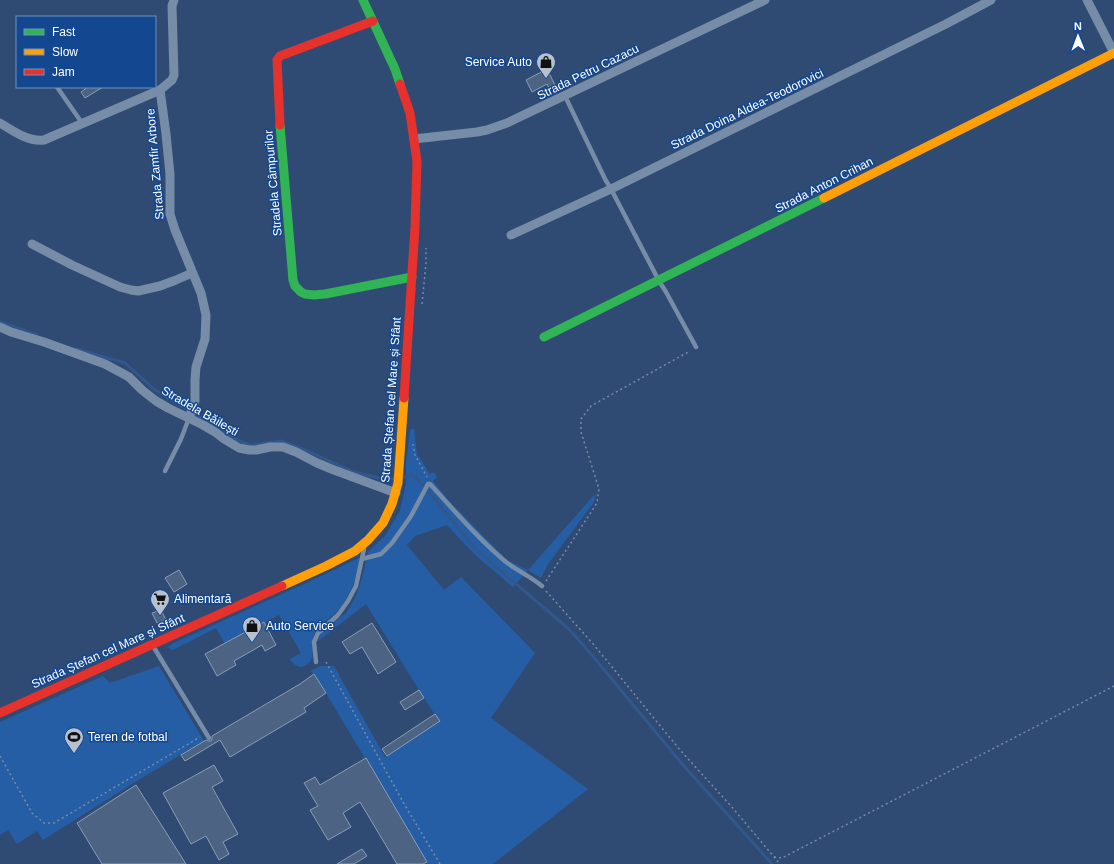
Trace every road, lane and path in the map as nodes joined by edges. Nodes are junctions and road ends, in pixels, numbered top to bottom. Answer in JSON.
{"nodes":[{"id":1,"x":174,"y":0,"type":"edge"},
{"id":2,"x":363,"y":0,"type":"edge"},
{"id":3,"x":765,"y":0,"type":"edge"},
{"id":4,"x":991,"y":0,"type":"edge"},
{"id":5,"x":1087,"y":0,"type":"edge"},
{"id":6,"x":373,"y":21,"type":"junction"},
{"id":7,"x":1114,"y":53,"type":"edge"},
{"id":8,"x":58,"y":88,"type":"edge"},
{"id":9,"x":160,"y":90,"type":"junction"},
{"id":10,"x":565,"y":96,"type":"junction"},
{"id":11,"x":82,"y":123,"type":"junction"},
{"id":12,"x":0,"y":124,"type":"edge"},
{"id":13,"x":414,"y":139,"type":"junction"},
{"id":14,"x":611,"y":189,"type":"junction"},
{"id":15,"x":510,"y":235,"type":"dead end"},
{"id":16,"x":32,"y":244,"type":"dead end"},
{"id":17,"x":426,"y":248,"type":"dead end"},
{"id":18,"x":192,"y":273,"type":"junction"},
{"id":19,"x":412,"y":277,"type":"junction"},
{"id":20,"x":659,"y":281,"type":"junction"},
{"id":21,"x":422,"y":308,"type":"dead end"},
{"id":22,"x":0,"y":327,"type":"edge"},
{"id":23,"x":544,"y":337,"type":"dead end"},
{"id":24,"x":696,"y":347,"type":"joint"},
{"id":25,"x":189,"y":418,"type":"junction"},
{"id":26,"x":413,"y":442,"type":"dead end"},
{"id":27,"x":164,"y":471,"type":"dead end"},
{"id":28,"x":429,"y":484,"type":"junction"},
{"id":29,"x":397,"y":489,"type":"junction"},
{"id":30,"x":364,"y":543,"type":"junction"},
{"id":31,"x":362,"y":559,"type":"junction"},
{"id":32,"x":542,"y":586,"type":"junction"},
{"id":33,"x":152,"y":644,"type":"junction"},
{"id":34,"x":316,"y":662,"type":"dead end"},
{"id":35,"x":326,"y":662,"type":"dead end"},
{"id":36,"x":1114,"y":686,"type":"edge"},
{"id":37,"x":0,"y":713,"type":"edge"},
{"id":38,"x":206,"y":733,"type":"junction"},
{"id":39,"x":209,"y":738,"type":"dead end"},
{"id":40,"x":0,"y":756,"type":"edge"},
{"id":41,"x":774,"y":857,"type":"junction"},
{"id":42,"x":440,"y":864,"type":"edge"},
{"id":43,"x":780,"y":864,"type":"edge"}],
"edges":[{"from":1,"to":9,"type":"street","name":"Strada Zamfir Arbore"},
{"from":2,"to":6,"type":"street","name":"Strada Ștefan cel Mare și Sfânt"},
{"from":3,"to":10,"type":"street","name":"Strada Petru Cazacu"},
{"from":4,"to":14,"type":"street","name":"Strada Doina Aldea-Teodorovici"},
{"from":5,"to":7,"type":"street"},
{"from":6,"to":13,"type":"street","name":"Strada Ștefan cel Mare și Sfânt"},
{"from":6,"to":19,"type":"street","name":"Stradela Câmpurilor"},
{"from":7,"to":20,"type":"street","name":"Strada Anton Crihan"},
{"from":8,"to":11,"type":"lane"},
{"from":9,"to":11,"type":"street","name":"Strada Zamfir Arbore"},
{"from":9,"to":18,"type":"street","name":"Strada Zamfir Arbore"},
{"from":10,"to":13,"type":"street","name":"Strada Petru Cazacu"},
{"from":10,"to":14,"type":"lane"},
{"from":11,"to":12,"type":"street","name":"Strada Zamfir Arbore"},
{"from":13,"to":19,"type":"street","name":"Strada Ștefan cel Mare și Sfânt"},
{"from":14,"to":15,"type":"street","name":"Strada Doina Aldea-Teodorovici"},
{"from":14,"to":20,"type":"lane"},
{"from":16,"to":18,"type":"street"},
{"from":17,"to":21,"type":"path"},
{"from":18,"to":25,"type":"street","name":"Strada Zamfir Arbore"},
{"from":19,"to":29,"type":"street","name":"Strada Ștefan cel Mare și Sfânt"},
{"from":20,"to":23,"type":"street","name":"Strada Anton Crihan"},
{"from":20,"to":24,"type":"lane"},
{"from":22,"to":25,"type":"street","name":"Stradela Băilești"},
{"from":24,"to":32,"type":"path"},
{"from":25,"to":27,"type":"lane"},
{"from":25,"to":29,"type":"street","name":"Stradela Băilești"},
{"from":26,"to":28,"type":"path"},
{"from":28,"to":31,"type":"lane"},
{"from":28,"to":32,"type":"lane"},
{"from":29,"to":30,"type":"street","name":"Strada Ștefan cel Mare și Sfânt"},
{"from":30,"to":31,"type":"lane"},
{"from":30,"to":33,"type":"street","name":"Strada Ștefan cel Mare și Sfânt"},
{"from":31,"to":34,"type":"lane"},
{"from":32,"to":41,"type":"path"},
{"from":33,"to":37,"type":"street","name":"Strada Ștefan cel Mare și Sfânt"},
{"from":33,"to":38,"type":"lane"},
{"from":35,"to":42,"type":"path"},
{"from":36,"to":41,"type":"path"},
{"from":38,"to":39,"type":"lane"},
{"from":38,"to":40,"type":"path"},
{"from":41,"to":43,"type":"path"}]}
